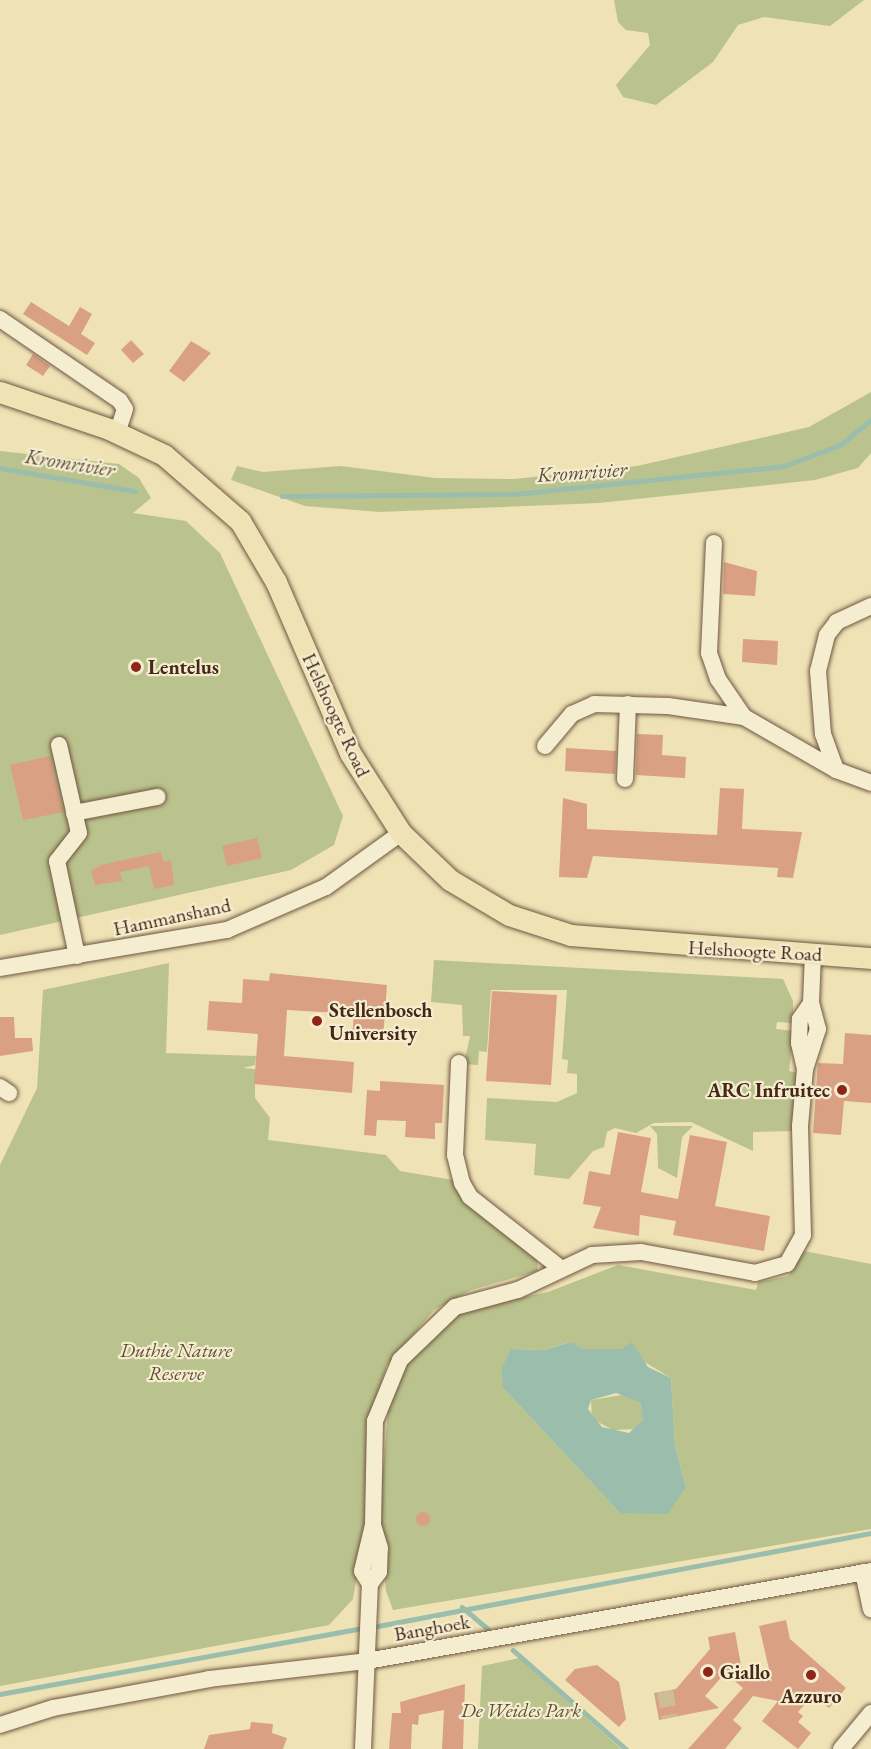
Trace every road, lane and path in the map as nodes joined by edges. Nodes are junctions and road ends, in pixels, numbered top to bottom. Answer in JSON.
{"nodes":[{"id":1,"x":0,"y":319,"type":"edge"},
{"id":2,"x":0,"y":392,"type":"edge"},
{"id":3,"x":117,"y":432,"type":"junction"},
{"id":4,"x":714,"y":543,"type":"dead end"},
{"id":5,"x":871,"y":606,"type":"edge"},
{"id":6,"x":628,"y":704,"type":"junction"},
{"id":7,"x":744,"y":717,"type":"junction"},
{"id":8,"x":59,"y":745,"type":"dead end"},
{"id":9,"x":545,"y":746,"type":"dead end"},
{"id":10,"x":836,"y":770,"type":"junction"},
{"id":11,"x":625,"y":779,"type":"dead end"},
{"id":12,"x":871,"y":783,"type":"edge"},
{"id":13,"x":157,"y":797,"type":"dead end"},
{"id":14,"x":74,"y":813,"type":"junction"},
{"id":15,"x":402,"y":833,"type":"junction"},
{"id":16,"x":813,"y":954,"type":"junction"},
{"id":17,"x":77,"y":956,"type":"junction"},
{"id":18,"x":871,"y":958,"type":"edge"},
{"id":19,"x":0,"y":968,"type":"edge"},
{"id":20,"x":459,"y":1063,"type":"dead end"},
{"id":21,"x":559,"y":1267,"type":"junction"},
{"id":22,"x":867,"y":1572,"type":"edge"},
{"id":23,"x":871,"y":1609,"type":"edge"},
{"id":24,"x":367,"y":1661,"type":"junction"},
{"id":25,"x":871,"y":1713,"type":"edge"},
{"id":26,"x":0,"y":1725,"type":"edge"},
{"id":27,"x":363,"y":1749,"type":"edge"},
{"id":28,"x":841,"y":1749,"type":"edge"}],
"edges":[{"from":1,"to":3,"type":"street"},
{"from":2,"to":3,"type":"main road","name":"Helshoogte Road"},
{"from":3,"to":15,"type":"main road","name":"Helshoogte Road"},
{"from":4,"to":7,"type":"street"},
{"from":5,"to":10,"type":"street"},
{"from":6,"to":7,"type":"street"},
{"from":6,"to":9,"type":"street"},
{"from":6,"to":11,"type":"street"},
{"from":7,"to":10,"type":"street"},
{"from":8,"to":14,"type":"street"},
{"from":10,"to":12,"type":"street"},
{"from":13,"to":14,"type":"street"},
{"from":14,"to":17,"type":"street"},
{"from":15,"to":16,"type":"main road","name":"Helshoogte Road"},
{"from":15,"to":17,"type":"street","name":"Hammanshand"},
{"from":16,"to":18,"type":"main road","name":"Helshoogte Road"},
{"from":16,"to":21,"type":"street"},
{"from":17,"to":19,"type":"street","name":"Hammanshand"},
{"from":20,"to":21,"type":"street"},
{"from":21,"to":24,"type":"street"},
{"from":22,"to":23,"type":"street"},
{"from":22,"to":24,"type":"street","name":"Banghoek"},
{"from":24,"to":26,"type":"street","name":"Banghoek"},
{"from":24,"to":27,"type":"street"},
{"from":25,"to":28,"type":"street"}]}
